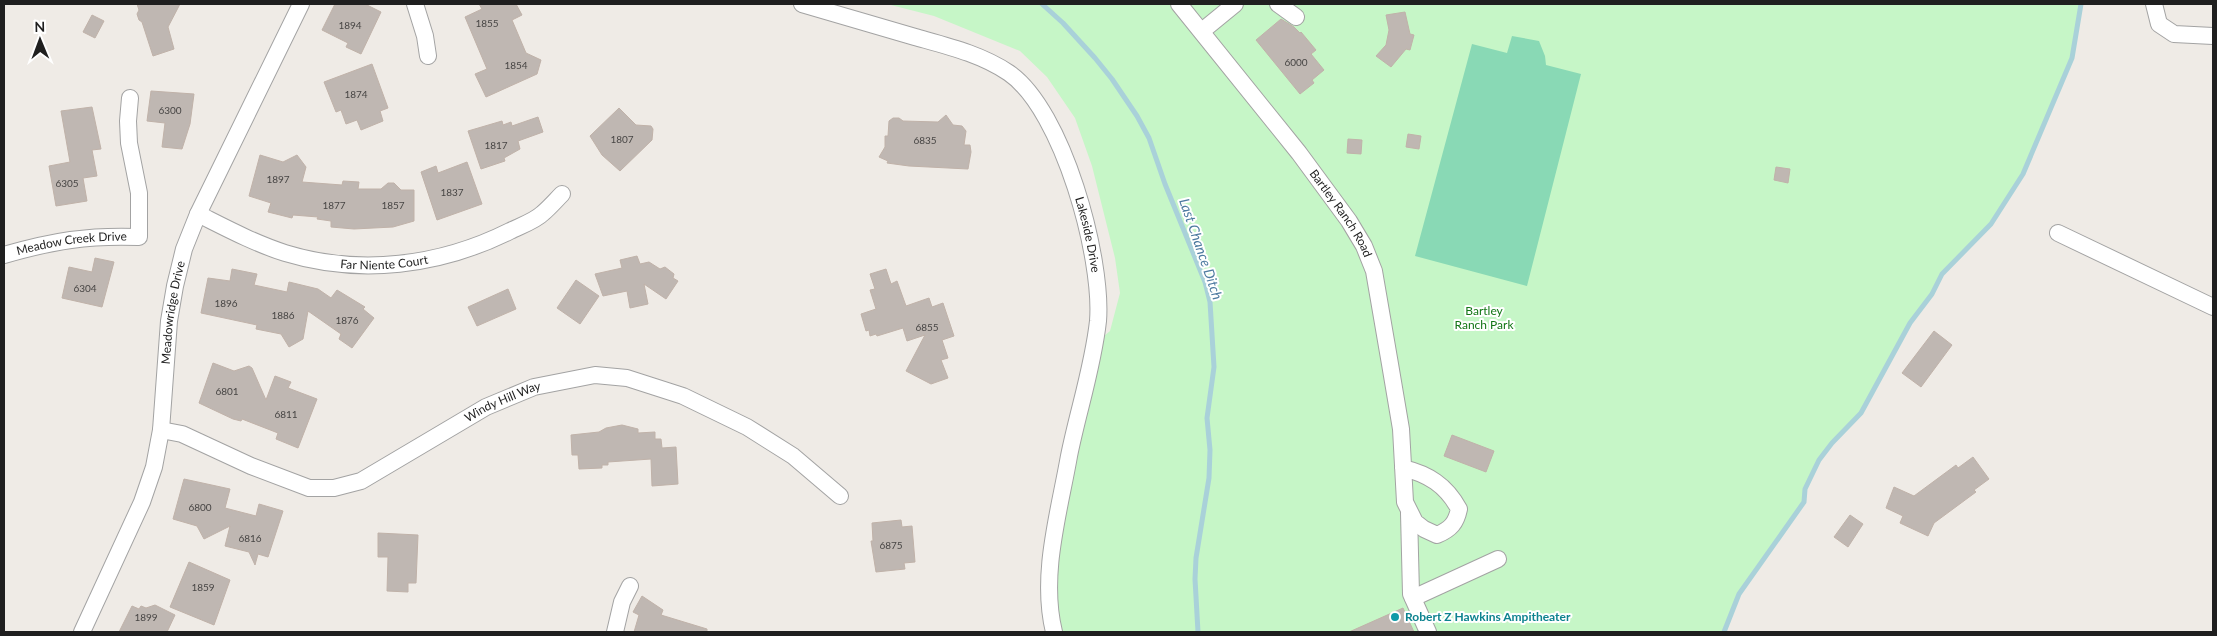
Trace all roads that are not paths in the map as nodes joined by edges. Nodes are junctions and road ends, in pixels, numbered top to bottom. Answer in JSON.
{"nodes":[{"id":1,"x":301,"y":4,"type":"edge"},
{"id":2,"x":414,"y":4,"type":"edge"},
{"id":3,"x":802,"y":4,"type":"edge"},
{"id":4,"x":1179,"y":4,"type":"edge"},
{"id":5,"x":1235,"y":4,"type":"edge"},
{"id":6,"x":1278,"y":4,"type":"edge"},
{"id":7,"x":2154,"y":4,"type":"edge"},
{"id":8,"x":1296,"y":17,"type":"dead end"},
{"id":9,"x":1202,"y":31,"type":"junction"},
{"id":10,"x":2213,"y":36,"type":"edge"},
{"id":11,"x":428,"y":56,"type":"dead end"},
{"id":12,"x":130,"y":98,"type":"dead end"},
{"id":13,"x":562,"y":194,"type":"dead end"},
{"id":14,"x":198,"y":214,"type":"junction"},
{"id":15,"x":2058,"y":233,"type":"dead end"},
{"id":16,"x":4,"y":255,"type":"edge"},
{"id":17,"x":2213,"y":307,"type":"edge"},
{"id":18,"x":161,"y":430,"type":"junction"},
{"id":19,"x":1403,"y":468,"type":"junction"},
{"id":20,"x":840,"y":496,"type":"dead end"},
{"id":21,"x":1409,"y":513,"type":"junction"},
{"id":22,"x":1498,"y":559,"type":"dead end"},
{"id":23,"x":630,"y":586,"type":"dead end"},
{"id":24,"x":1414,"y":598,"type":"junction"},
{"id":25,"x":82,"y":632,"type":"edge"},
{"id":26,"x":615,"y":632,"type":"edge"},
{"id":27,"x":1054,"y":632,"type":"edge"},
{"id":28,"x":1428,"y":632,"type":"edge"}],
"edges":[{"from":1,"to":14,"type":"street","name":"Meadowridge Drive"},
{"from":2,"to":11,"type":"street"},
{"from":3,"to":27,"type":"street","name":"Lakeside Drive"},
{"from":4,"to":9,"type":"street","name":"Bartley Ranch Road"},
{"from":5,"to":9,"type":"street"},
{"from":6,"to":8,"type":"street"},
{"from":7,"to":10,"type":"street"},
{"from":9,"to":19,"type":"street","name":"Bartley Ranch Road"},
{"from":12,"to":16,"type":"street","name":"Meadow Creek Drive"},
{"from":13,"to":14,"type":"street","name":"Far Niente Court"},
{"from":14,"to":18,"type":"street","name":"Meadowridge Drive"},
{"from":15,"to":17,"type":"street"},
{"from":18,"to":20,"type":"street","name":"Windy Hill Way"},
{"from":18,"to":25,"type":"street","name":"Meadowridge Drive"},
{"from":19,"to":21,"type":"street","name":"Bartley Ranch Road"},
{"from":19,"to":21,"type":"street"},
{"from":21,"to":24,"type":"street","name":"Bartley Ranch Road"},
{"from":22,"to":24,"type":"street"},
{"from":23,"to":26,"type":"street"},
{"from":24,"to":28,"type":"street","name":"Bartley Ranch Road"}]}
